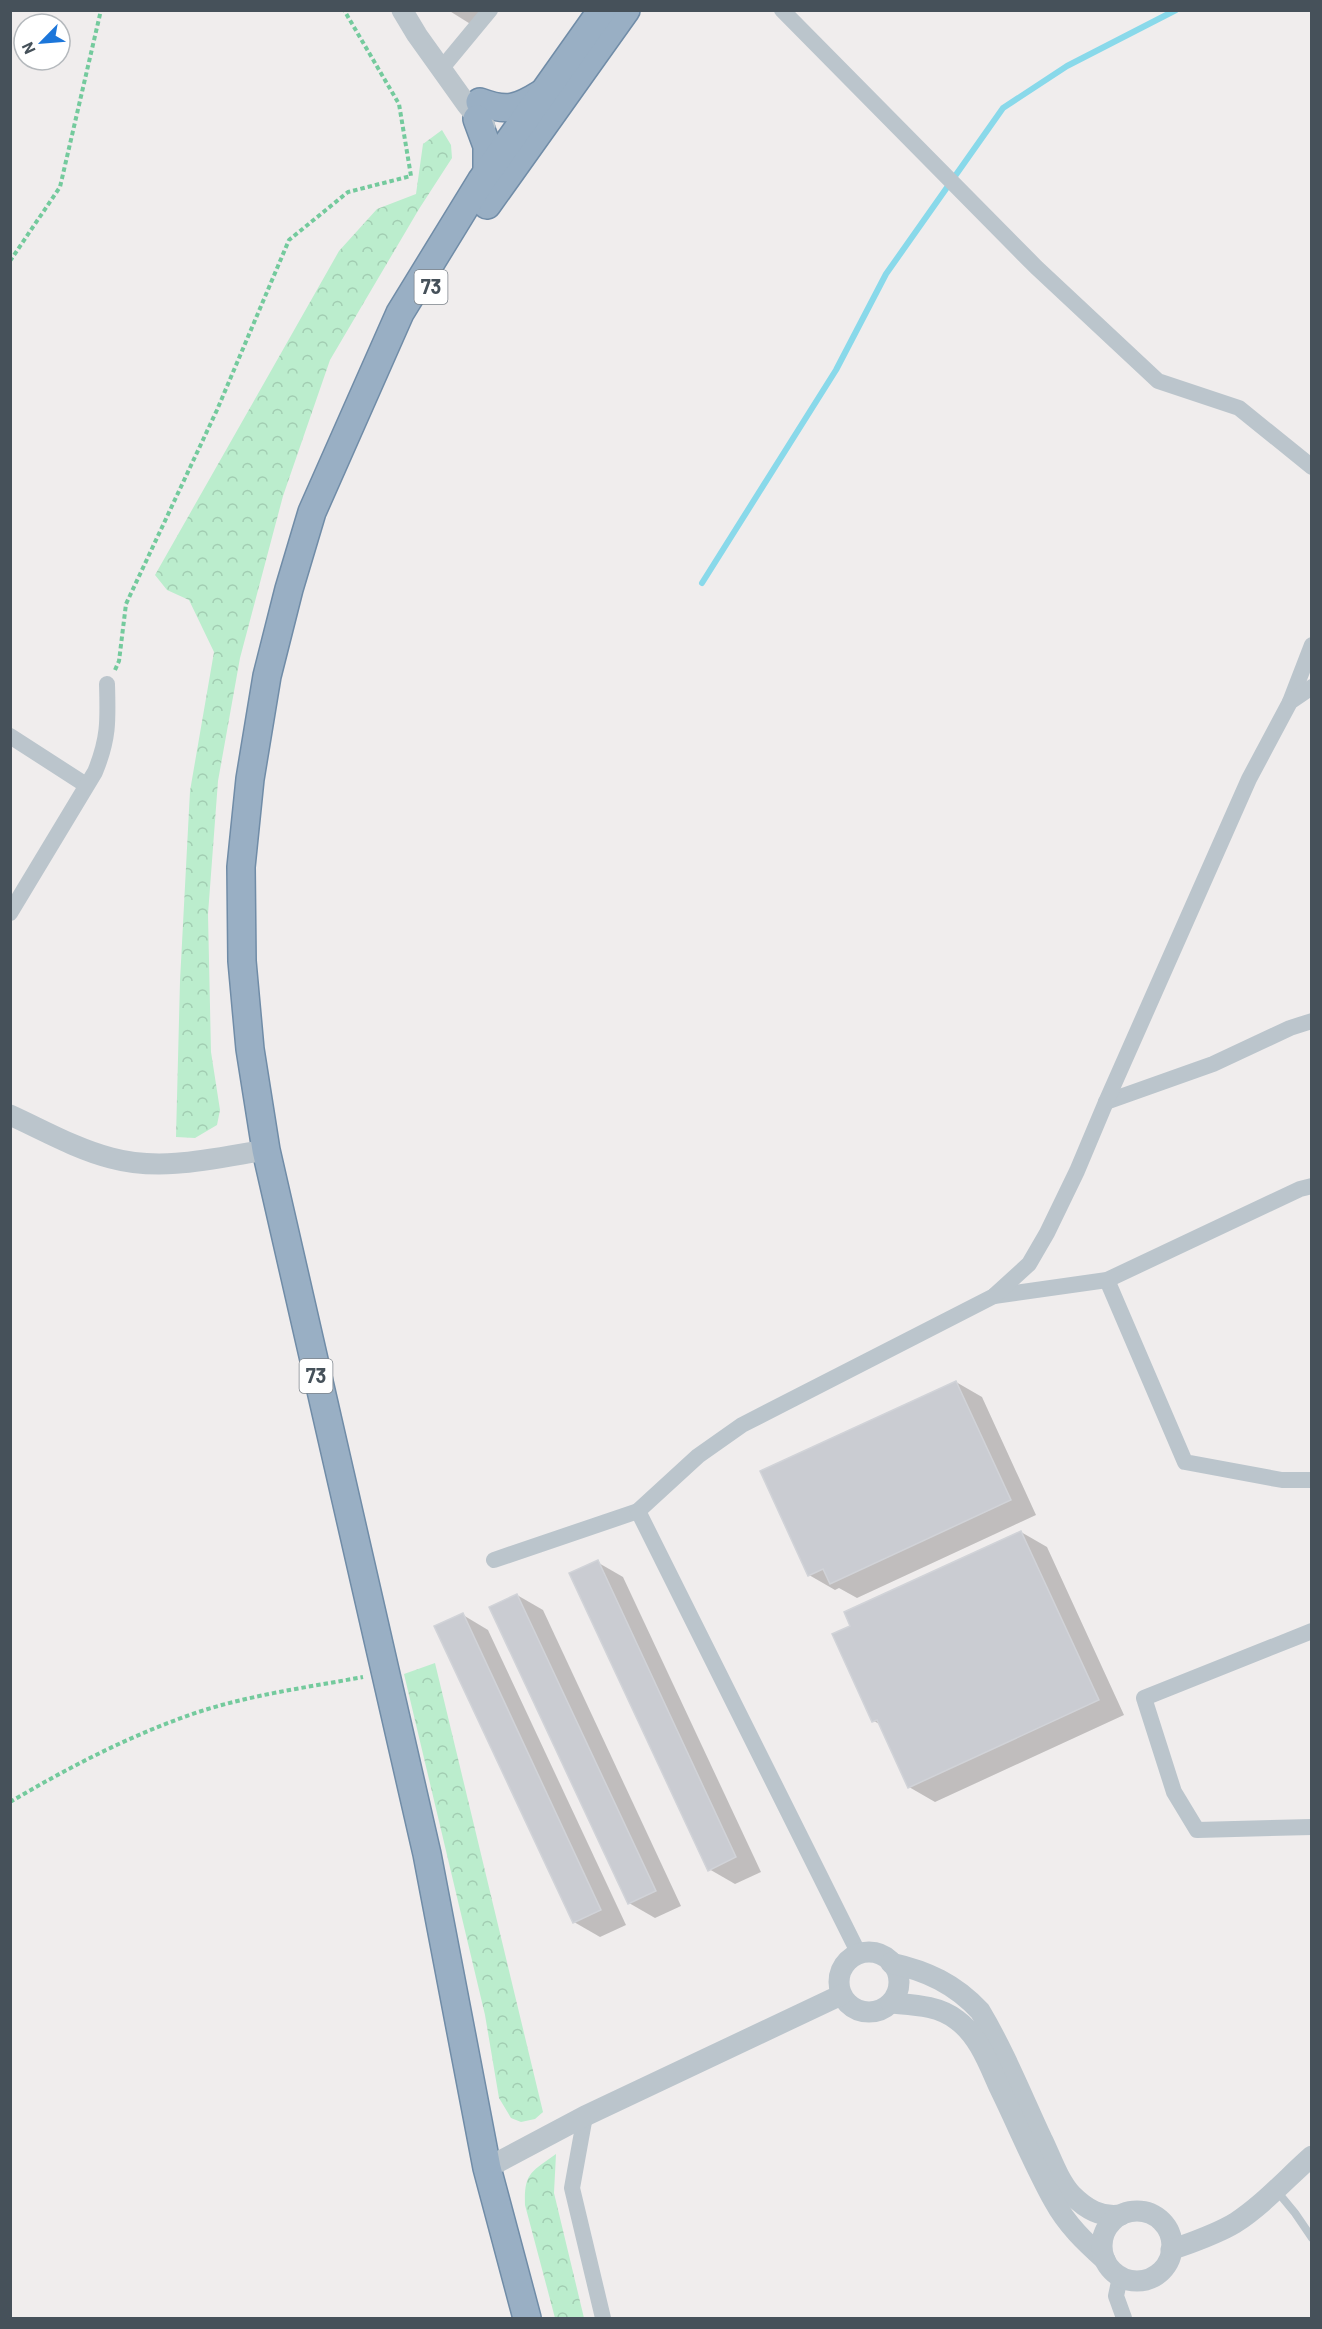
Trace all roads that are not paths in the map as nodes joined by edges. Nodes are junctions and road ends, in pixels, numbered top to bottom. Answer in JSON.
{"nodes":[{"id":1,"x":402,"y":10,"type":"edge"},
{"id":2,"x":490,"y":10,"type":"edge"},
{"id":3,"x":602,"y":10,"type":"edge"},
{"id":4,"x":626,"y":10,"type":"edge"},
{"id":5,"x":782,"y":10,"type":"edge"},
{"id":6,"x":442,"y":68,"type":"junction"},
{"id":7,"x":542,"y":93,"type":"junction"},
{"id":8,"x":479,"y":111,"type":"junction"},
{"id":9,"x":516,"y":141,"type":"junction"},
{"id":10,"x":487,"y":173,"type":"junction"},
{"id":11,"x":346,"y":433,"type":"junction"},
{"id":12,"x":1311,"y":467,"type":"edge"},
{"id":13,"x":1311,"y":645,"type":"edge"},
{"id":14,"x":107,"y":684,"type":"road end"},
{"id":15,"x":1311,"y":687,"type":"edge"},
{"id":16,"x":1290,"y":702,"type":"junction"},
{"id":17,"x":10,"y":736,"type":"edge"},
{"id":18,"x":86,"y":785,"type":"junction"},
{"id":19,"x":10,"y":913,"type":"edge"},
{"id":20,"x":1311,"y":1021,"type":"edge"},
{"id":21,"x":1106,"y":1102,"type":"junction"},
{"id":22,"x":10,"y":1115,"type":"edge"},
{"id":23,"x":266,"y":1150,"type":"junction"},
{"id":24,"x":1311,"y":1186,"type":"edge"},
{"id":25,"x":1107,"y":1280,"type":"junction"},
{"id":26,"x":994,"y":1296,"type":"junction"},
{"id":27,"x":1311,"y":1479,"type":"edge"},
{"id":28,"x":638,"y":1511,"type":"junction"},
{"id":29,"x":494,"y":1560,"type":"dead end"},
{"id":30,"x":1311,"y":1631,"type":"edge"},
{"id":31,"x":1311,"y":1827,"type":"edge"},
{"id":32,"x":860,"y":1953,"type":"junction"},
{"id":33,"x":891,"y":1963,"type":"junction"},
{"id":34,"x":841,"y":1995,"type":"junction"},
{"id":35,"x":891,"y":2003,"type":"junction"},
{"id":36,"x":585,"y":2116,"type":"junction"},
{"id":37,"x":1311,"y":2156,"type":"edge"},
{"id":38,"x":487,"y":2169,"type":"junction"},
{"id":39,"x":1275,"y":2190,"type":"junction"},
{"id":40,"x":1121,"y":2215,"type":"junction"},
{"id":41,"x":1311,"y":2238,"type":"edge"},
{"id":42,"x":1171,"y":2250,"type":"junction"},
{"id":43,"x":1105,"y":2260,"type":"junction"},
{"id":44,"x":1120,"y":2277,"type":"junction"},
{"id":45,"x":527,"y":2319,"type":"edge"},
{"id":46,"x":603,"y":2319,"type":"edge"},
{"id":47,"x":1124,"y":2319,"type":"edge"}],
"edges":[{"from":1,"to":6,"type":"street"},
{"from":2,"to":6,"type":"street"},
{"from":3,"to":7,"type":"highway","number":"73"},
{"from":4,"to":9,"type":"highway","number":"73"},
{"from":5,"to":12,"type":"street"},
{"from":6,"to":8,"type":"street"},
{"from":7,"to":8,"type":"highway"},
{"from":7,"to":9,"type":"highway","number":"73"},
{"from":8,"to":9,"type":"street"},
{"from":8,"to":10,"type":"highway"},
{"from":9,"to":10,"type":"highway","number":"73"},
{"from":9,"to":11,"type":"highway","number":"73"},
{"from":10,"to":11,"type":"highway","number":"73"},
{"from":11,"to":23,"type":"highway","number":"73"},
{"from":13,"to":16,"type":"street"},
{"from":14,"to":18,"type":"street"},
{"from":15,"to":16,"type":"street"},
{"from":16,"to":21,"type":"street"},
{"from":17,"to":18,"type":"street"},
{"from":18,"to":19,"type":"street"},
{"from":20,"to":21,"type":"street"},
{"from":21,"to":26,"type":"street"},
{"from":22,"to":23,"type":"street"},
{"from":23,"to":38,"type":"highway","number":"73"},
{"from":24,"to":25,"type":"street"},
{"from":25,"to":26,"type":"street"},
{"from":25,"to":27,"type":"street"},
{"from":26,"to":28,"type":"street"},
{"from":28,"to":29,"type":"street"},
{"from":28,"to":32,"type":"street"},
{"from":30,"to":31,"type":"street"},
{"from":32,"to":33,"type":"street"},
{"from":32,"to":34,"type":"street"},
{"from":33,"to":35,"type":"street"},
{"from":33,"to":40,"type":"street"},
{"from":34,"to":35,"type":"street"},
{"from":34,"to":36,"type":"street"},
{"from":35,"to":43,"type":"street"},
{"from":36,"to":38,"type":"street"},
{"from":36,"to":46,"type":"street"},
{"from":37,"to":39,"type":"street"},
{"from":38,"to":45,"type":"highway","number":"73"},
{"from":39,"to":41,"type":"lane"},
{"from":39,"to":42,"type":"street"},
{"from":40,"to":42,"type":"street"},
{"from":40,"to":43,"type":"street"},
{"from":42,"to":44,"type":"street"},
{"from":43,"to":44,"type":"street"},
{"from":44,"to":47,"type":"street"}]}
